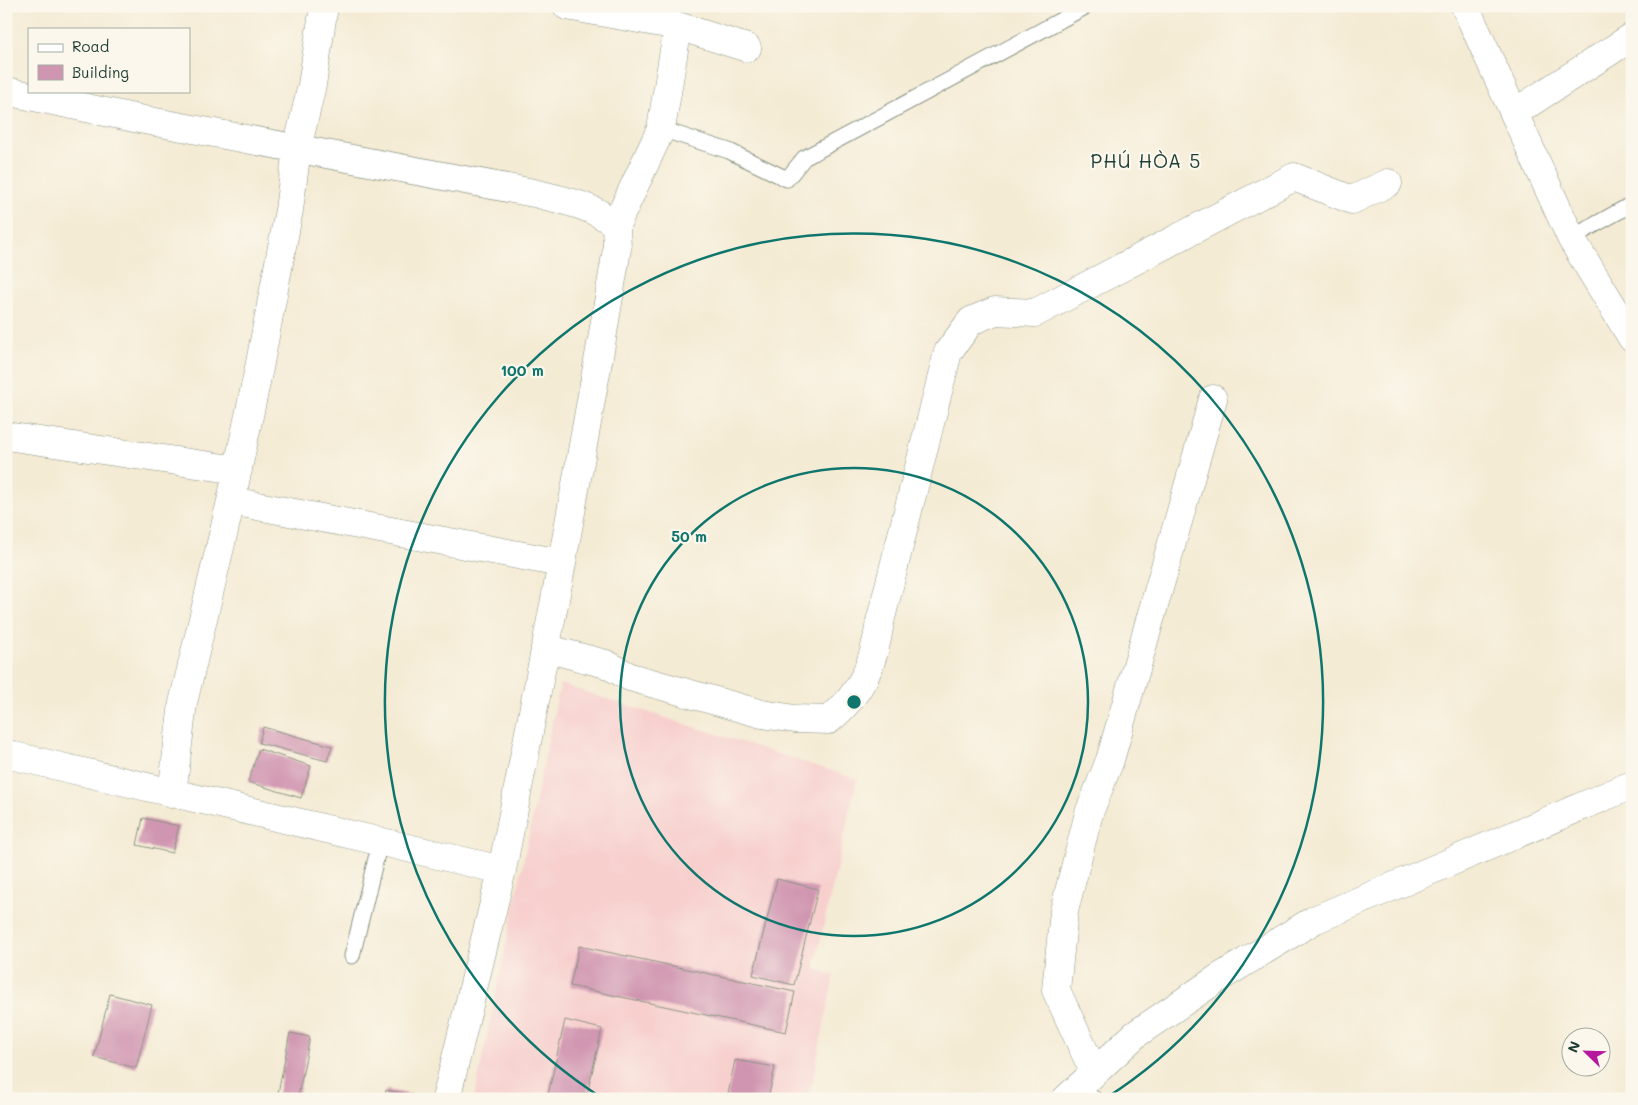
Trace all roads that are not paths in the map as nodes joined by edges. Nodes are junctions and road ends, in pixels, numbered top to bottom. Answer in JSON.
{"nodes":[{"id":1,"x":324,"y":6,"type":"edge"},
{"id":2,"x":567,"y":6,"type":"edge"},
{"id":3,"x":1087,"y":6,"type":"edge"},
{"id":4,"x":1465,"y":6,"type":"edge"},
{"id":5,"x":678,"y":26,"type":"junction"},
{"id":6,"x":1632,"y":37,"type":"edge"},
{"id":7,"x":747,"y":48,"type":"dead end"},
{"id":8,"x":6,"y":91,"type":"edge"},
{"id":9,"x":1514,"y":113,"type":"junction"},
{"id":10,"x":661,"y":129,"type":"junction"},
{"id":11,"x":298,"y":149,"type":"junction"},
{"id":12,"x":1388,"y":183,"type":"dead end"},
{"id":13,"x":1632,"y":204,"type":"edge"},
{"id":14,"x":616,"y":225,"type":"junction"},
{"id":15,"x":1571,"y":238,"type":"junction"},
{"id":16,"x":1632,"y":338,"type":"edge"},
{"id":17,"x":1213,"y":399,"type":"dead end"},
{"id":18,"x":6,"y":436,"type":"edge"},
{"id":19,"x":238,"y":470,"type":"junction"},
{"id":20,"x":231,"y":501,"type":"junction"},
{"id":21,"x":561,"y":563,"type":"junction"},
{"id":22,"x":545,"y":648,"type":"junction"},
{"id":23,"x":6,"y":754,"type":"edge"},
{"id":24,"x":1632,"y":785,"type":"edge"},
{"id":25,"x":172,"y":794,"type":"junction"},
{"id":26,"x":380,"y":842,"type":"junction"},
{"id":27,"x":502,"y":870,"type":"junction"},
{"id":28,"x":352,"y":956,"type":"dead end"},
{"id":29,"x":1094,"y":1072,"type":"junction"},
{"id":30,"x":1078,"y":1096,"type":"edge"},
{"id":31,"x":446,"y":1099,"type":"edge"}],
"edges":[{"from":1,"to":11,"type":"street"},
{"from":2,"to":5,"type":"street"},
{"from":3,"to":10,"type":"lane"},
{"from":4,"to":9,"type":"street"},
{"from":5,"to":7,"type":"street"},
{"from":5,"to":10,"type":"street"},
{"from":6,"to":9,"type":"street"},
{"from":8,"to":11,"type":"street"},
{"from":9,"to":15,"type":"street"},
{"from":10,"to":14,"type":"street"},
{"from":11,"to":14,"type":"street"},
{"from":11,"to":19,"type":"street"},
{"from":12,"to":22,"type":"street"},
{"from":13,"to":15,"type":"lane"},
{"from":14,"to":21,"type":"street"},
{"from":15,"to":16,"type":"street"},
{"from":17,"to":29,"type":"street"},
{"from":18,"to":19,"type":"street"},
{"from":19,"to":20,"type":"street"},
{"from":20,"to":21,"type":"street"},
{"from":20,"to":25,"type":"street"},
{"from":21,"to":22,"type":"street"},
{"from":22,"to":27,"type":"street"},
{"from":23,"to":25,"type":"street"},
{"from":24,"to":29,"type":"street"},
{"from":25,"to":26,"type":"street"},
{"from":26,"to":27,"type":"street"},
{"from":26,"to":28,"type":"lane"},
{"from":27,"to":31,"type":"street"},
{"from":29,"to":30,"type":"street"}]}
